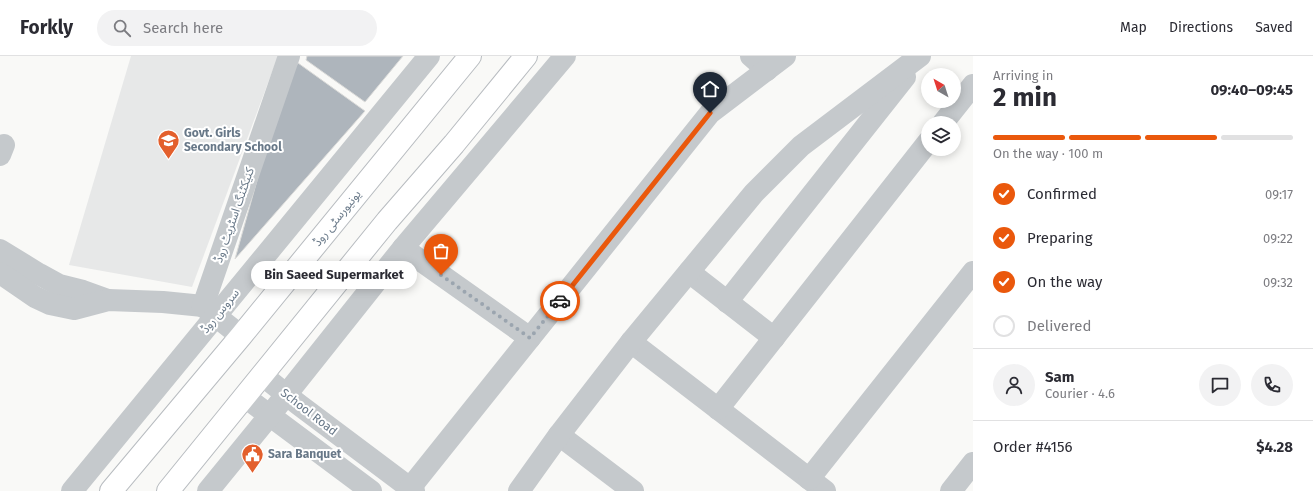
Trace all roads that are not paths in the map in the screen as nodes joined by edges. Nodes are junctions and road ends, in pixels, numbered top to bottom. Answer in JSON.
{"nodes":[{"id":1,"x":289,"y":56,"type":"edge"},
{"id":2,"x":429,"y":56,"type":"edge"},
{"id":3,"x":470,"y":56,"type":"edge"},
{"id":4,"x":526,"y":56,"type":"edge"},
{"id":5,"x":565,"y":56,"type":"edge"},
{"id":6,"x":751,"y":56,"type":"edge"},
{"id":7,"x":785,"y":56,"type":"edge"},
{"id":8,"x":921,"y":56,"type":"edge"},
{"id":9,"x":768,"y":70,"type":"junction"},
{"id":10,"x":973,"y":85,"type":"edge"},
{"id":11,"x":949,"y":116,"type":"edge"},
{"id":12,"x":921,"y":151,"type":"edge"},
{"id":13,"x":403,"y":248,"type":"junction"},
{"id":14,"x":0,"y":250,"type":"edge"},
{"id":15,"x":689,"y":272,"type":"junction"},
{"id":16,"x":973,"y":272,"type":"edge"},
{"id":17,"x":0,"y":273,"type":"edge"},
{"id":18,"x":108,"y":300,"type":"junction"},
{"id":19,"x":728,"y":302,"type":"junction"},
{"id":20,"x":210,"y":311,"type":"junction"},
{"id":21,"x":241,"y":336,"type":"junction"},
{"id":22,"x":530,"y":338,"type":"junction"},
{"id":23,"x":774,"y":338,"type":"junction"},
{"id":24,"x":631,"y":342,"type":"junction"},
{"id":25,"x":262,"y":375,"type":"junction"},
{"id":26,"x":286,"y":395,"type":"junction"},
{"id":27,"x":245,"y":396,"type":"junction"},
{"id":28,"x":718,"y":409,"type":"junction"},
{"id":29,"x":270,"y":416,"type":"junction"},
{"id":30,"x":559,"y":435,"type":"junction"},
{"id":31,"x":970,"y":472,"type":"edge"},
{"id":32,"x":817,"y":485,"type":"edge"},
{"id":33,"x":412,"y":489,"type":"edge"},
{"id":34,"x":72,"y":491,"type":"edge"},
{"id":35,"x":111,"y":491,"type":"edge"},
{"id":36,"x":168,"y":491,"type":"edge"},
{"id":37,"x":208,"y":491,"type":"edge"},
{"id":38,"x":371,"y":491,"type":"edge"},
{"id":39,"x":519,"y":491,"type":"edge"},
{"id":40,"x":633,"y":491,"type":"edge"},
{"id":41,"x":951,"y":491,"type":"edge"}],
"edges":[{"from":1,"to":20,"type":"street","name":"کنیکٹنگ اسٹریٹ روڈ"},
{"from":2,"to":20,"type":"street","name":"سروس روڈ"},
{"from":3,"to":21,"type":"main road","name":"یونیورسٹی روڈ"},
{"from":4,"to":25,"type":"main road"},
{"from":5,"to":13,"type":"street"},
{"from":6,"to":9,"type":"street"},
{"from":7,"to":9,"type":"street"},
{"from":8,"to":15,"type":"street"},
{"from":8,"to":19,"type":"street"},
{"from":9,"to":22,"type":"street"},
{"from":10,"to":11,"type":"street"},
{"from":12,"to":23,"type":"street"},
{"from":13,"to":22,"type":"street"},
{"from":13,"to":26,"type":"street"},
{"from":14,"to":18,"type":"street"},
{"from":15,"to":19,"type":"street"},
{"from":15,"to":24,"type":"street"},
{"from":16,"to":32,"type":"street"},
{"from":17,"to":18,"type":"street"},
{"from":18,"to":20,"type":"street"},
{"from":19,"to":23,"type":"street"},
{"from":20,"to":21,"type":"street"},
{"from":20,"to":34,"type":"street","name":"سروس روڈ"},
{"from":21,"to":35,"type":"main road","name":"یونیورسٹی روڈ"},
{"from":22,"to":33,"type":"street"},
{"from":23,"to":28,"type":"street"},
{"from":24,"to":28,"type":"street"},
{"from":24,"to":30,"type":"street"},
{"from":25,"to":26,"type":"street","name":"School Road"},
{"from":25,"to":27,"type":"main road"},
{"from":26,"to":29,"type":"street"},
{"from":26,"to":33,"type":"street","name":"School Road"},
{"from":27,"to":29,"type":"street"},
{"from":27,"to":36,"type":"main road"},
{"from":28,"to":32,"type":"street"},
{"from":29,"to":37,"type":"street"},
{"from":29,"to":38,"type":"street"},
{"from":30,"to":39,"type":"street"},
{"from":30,"to":40,"type":"street"},
{"from":31,"to":41,"type":"street"}]}
